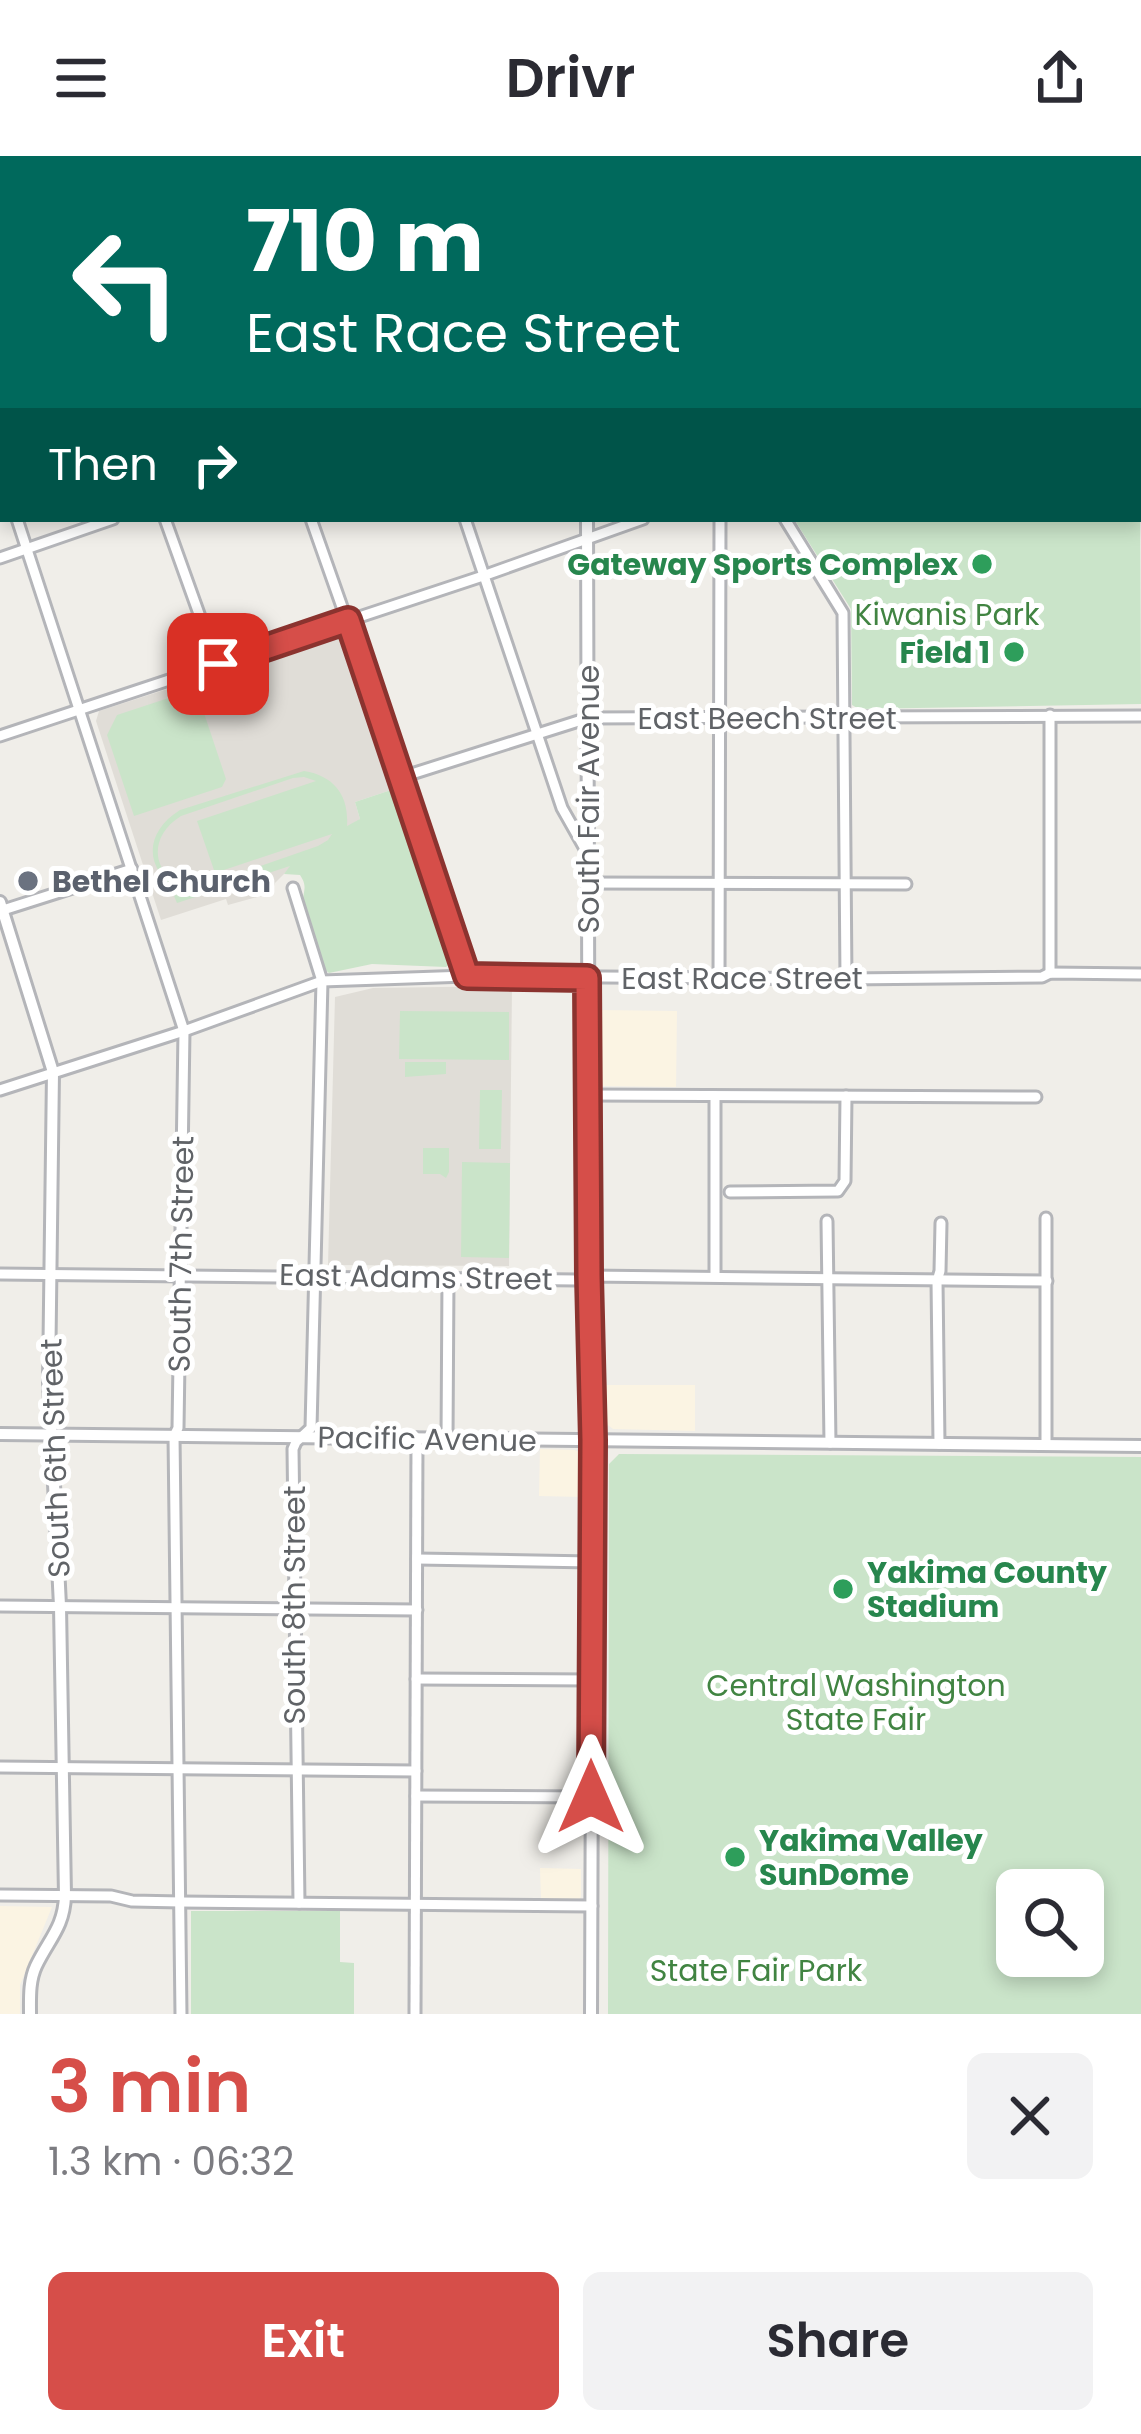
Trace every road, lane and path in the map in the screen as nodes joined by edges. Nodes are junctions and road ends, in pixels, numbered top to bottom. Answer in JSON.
{"nodes":[{"id":1,"x":18,"y":522,"type":"edge"},
{"id":2,"x":103,"y":522,"type":"edge"},
{"id":3,"x":165,"y":522,"type":"edge"},
{"id":4,"x":311,"y":522,"type":"edge"},
{"id":5,"x":466,"y":522,"type":"edge"},
{"id":6,"x":587,"y":522,"type":"edge"},
{"id":7,"x":636,"y":522,"type":"edge"},
{"id":8,"x":720,"y":522,"type":"edge"},
{"id":9,"x":787,"y":522,"type":"edge"},
{"id":10,"x":587,"y":540,"type":"junction"},
{"id":11,"x":26,"y":548,"type":"junction"},
{"id":12,"x":0,"y":558,"type":"edge"},
{"id":13,"x":483,"y":576,"type":"junction"},
{"id":14,"x":348,"y":620,"type":"junction"},
{"id":15,"x":218,"y":664,"type":"junction"},
{"id":16,"x":81,"y":710,"type":"junction"},
{"id":17,"x":1049,"y":715,"type":"junction"},
{"id":18,"x":1141,"y":716,"type":"edge"},
{"id":19,"x":588,"y":718,"type":"junction"},
{"id":20,"x":844,"y":718,"type":"junction"},
{"id":21,"x":719,"y":719,"type":"junction"},
{"id":22,"x":535,"y":734,"type":"junction"},
{"id":23,"x":0,"y":736,"type":"edge"},
{"id":24,"x":402,"y":777,"type":"junction"},
{"id":25,"x":588,"y":854,"type":"junction"},
{"id":26,"x":132,"y":869,"type":"junction"},
{"id":27,"x":588,"y":883,"type":"junction"},
{"id":28,"x":719,"y":883,"type":"junction"},
{"id":29,"x":846,"y":884,"type":"junction"},
{"id":30,"x":906,"y":884,"type":"dead end"},
{"id":31,"x":292,"y":888,"type":"dead end"},
{"id":32,"x":1,"y":908,"type":"edge"},
{"id":33,"x":1050,"y":973,"type":"junction"},
{"id":34,"x":1141,"y":974,"type":"edge"},
{"id":35,"x":467,"y":976,"type":"junction"},
{"id":36,"x":587,"y":978,"type":"junction"},
{"id":37,"x":719,"y":978,"type":"junction"},
{"id":38,"x":846,"y":979,"type":"junction"},
{"id":39,"x":322,"y":981,"type":"junction"},
{"id":40,"x":184,"y":1031,"type":"junction"},
{"id":41,"x":53,"y":1072,"type":"junction"},
{"id":42,"x":0,"y":1090,"type":"edge"},
{"id":43,"x":589,"y":1095,"type":"junction"},
{"id":44,"x":715,"y":1096,"type":"junction"},
{"id":45,"x":846,"y":1096,"type":"junction"},
{"id":46,"x":1036,"y":1096,"type":"dead end"},
{"id":47,"x":730,"y":1192,"type":"dead end"},
{"id":48,"x":1046,"y":1218,"type":"dead end"},
{"id":49,"x":826,"y":1222,"type":"dead end"},
{"id":50,"x":941,"y":1223,"type":"dead end"},
{"id":51,"x":0,"y":1274,"type":"edge"},
{"id":52,"x":51,"y":1274,"type":"junction"},
{"id":53,"x":181,"y":1275,"type":"junction"},
{"id":54,"x":316,"y":1275,"type":"junction"},
{"id":55,"x":589,"y":1276,"type":"junction"},
{"id":56,"x":715,"y":1276,"type":"junction"},
{"id":57,"x":448,"y":1277,"type":"junction"},
{"id":58,"x":828,"y":1280,"type":"junction"},
{"id":59,"x":937,"y":1281,"type":"junction"},
{"id":60,"x":1047,"y":1281,"type":"junction"},
{"id":61,"x":0,"y":1434,"type":"edge"},
{"id":62,"x":52,"y":1435,"type":"junction"},
{"id":63,"x":174,"y":1436,"type":"junction"},
{"id":64,"x":302,"y":1437,"type":"junction"},
{"id":65,"x":417,"y":1438,"type":"junction"},
{"id":66,"x":447,"y":1439,"type":"junction"},
{"id":67,"x":593,"y":1440,"type":"junction"},
{"id":68,"x":830,"y":1443,"type":"junction"},
{"id":69,"x":939,"y":1444,"type":"junction"},
{"id":70,"x":1046,"y":1445,"type":"junction"},
{"id":71,"x":1141,"y":1446,"type":"edge"},
{"id":72,"x":417,"y":1559,"type":"junction"},
{"id":73,"x":592,"y":1562,"type":"junction"},
{"id":74,"x":0,"y":1606,"type":"edge"},
{"id":75,"x":60,"y":1606,"type":"junction"},
{"id":76,"x":176,"y":1607,"type":"junction"},
{"id":77,"x":294,"y":1609,"type":"junction"},
{"id":78,"x":417,"y":1610,"type":"junction"},
{"id":79,"x":416,"y":1679,"type":"junction"},
{"id":80,"x":591,"y":1680,"type":"junction"},
{"id":81,"x":0,"y":1767,"type":"edge"},
{"id":82,"x":64,"y":1768,"type":"junction"},
{"id":83,"x":178,"y":1769,"type":"junction"},
{"id":84,"x":295,"y":1769,"type":"junction"},
{"id":85,"x":416,"y":1771,"type":"junction"},
{"id":86,"x":416,"y":1796,"type":"junction"},
{"id":87,"x":591,"y":1797,"type":"junction"},
{"id":88,"x":0,"y":1895,"type":"edge"},
{"id":89,"x":65,"y":1896,"type":"junction"},
{"id":90,"x":181,"y":1902,"type":"junction"},
{"id":91,"x":299,"y":1903,"type":"junction"},
{"id":92,"x":415,"y":1905,"type":"junction"},
{"id":93,"x":592,"y":1906,"type":"junction"},
{"id":94,"x":30,"y":2014,"type":"edge"},
{"id":95,"x":182,"y":2014,"type":"edge"},
{"id":96,"x":415,"y":2014,"type":"edge"},
{"id":97,"x":591,"y":2014,"type":"edge"}],
"edges":[{"from":1,"to":11,"type":"street","name":"South 7th Street"},
{"from":2,"to":11,"type":"street"},
{"from":3,"to":15,"type":"street"},
{"from":4,"to":14,"type":"street"},
{"from":5,"to":13,"type":"street"},
{"from":6,"to":10,"type":"street","name":"South Fair Avenue"},
{"from":7,"to":10,"type":"street"},
{"from":8,"to":21,"type":"street"},
{"from":9,"to":20,"type":"street"},
{"from":10,"to":13,"type":"street"},
{"from":10,"to":19,"type":"street","name":"South Fair Avenue"},
{"from":11,"to":12,"type":"street"},
{"from":11,"to":16,"type":"street","name":"South 7th Street"},
{"from":13,"to":14,"type":"street"},
{"from":13,"to":22,"type":"street"},
{"from":14,"to":15,"type":"street"},
{"from":14,"to":24,"type":"street"},
{"from":15,"to":16,"type":"street"},
{"from":16,"to":23,"type":"street"},
{"from":16,"to":26,"type":"street","name":"South 7th Street"},
{"from":17,"to":18,"type":"street","name":"East Beech Street"},
{"from":17,"to":20,"type":"street","name":"East Beech Street"},
{"from":17,"to":33,"type":"street"},
{"from":19,"to":21,"type":"street","name":"East Beech Street"},
{"from":19,"to":22,"type":"street","name":"East Beech Street"},
{"from":19,"to":25,"type":"street","name":"South Fair Avenue"},
{"from":20,"to":21,"type":"street","name":"East Beech Street"},
{"from":20,"to":29,"type":"street"},
{"from":21,"to":28,"type":"street"},
{"from":22,"to":24,"type":"street","name":"East Beech Street"},
{"from":22,"to":25,"type":"street"},
{"from":24,"to":35,"type":"street"},
{"from":25,"to":27,"type":"street","name":"South Fair Avenue"},
{"from":26,"to":32,"type":"street"},
{"from":26,"to":40,"type":"street","name":"South 7th Street"},
{"from":27,"to":28,"type":"street"},
{"from":27,"to":36,"type":"street","name":"South Fair Avenue"},
{"from":28,"to":29,"type":"street"},
{"from":28,"to":37,"type":"street"},
{"from":29,"to":30,"type":"street"},
{"from":29,"to":38,"type":"street"},
{"from":31,"to":39,"type":"street","name":"South 8th Street"},
{"from":32,"to":41,"type":"street","name":"South 6th Street"},
{"from":33,"to":34,"type":"street","name":"East Race Street"},
{"from":33,"to":38,"type":"street","name":"East Race Street"},
{"from":35,"to":36,"type":"street","name":"East Race Street"},
{"from":35,"to":39,"type":"street","name":"East Race Street"},
{"from":36,"to":37,"type":"street","name":"East Race Street"},
{"from":36,"to":43,"type":"street","name":"South Fair Avenue"},
{"from":37,"to":38,"type":"street","name":"East Race Street"},
{"from":39,"to":40,"type":"street","name":"East Race Street"},
{"from":39,"to":54,"type":"street","name":"South 8th Street"},
{"from":40,"to":41,"type":"street","name":"East Race Street"},
{"from":40,"to":53,"type":"street","name":"South 7th Street"},
{"from":41,"to":42,"type":"street","name":"East Race Street"},
{"from":41,"to":52,"type":"street","name":"South 6th Street"},
{"from":43,"to":44,"type":"street"},
{"from":43,"to":55,"type":"street","name":"South Fair Avenue"},
{"from":44,"to":45,"type":"street"},
{"from":44,"to":56,"type":"street"},
{"from":45,"to":46,"type":"street"},
{"from":45,"to":47,"type":"street"},
{"from":48,"to":60,"type":"street"},
{"from":49,"to":58,"type":"street"},
{"from":50,"to":59,"type":"street"},
{"from":51,"to":52,"type":"street","name":"East Adams Street"},
{"from":52,"to":53,"type":"street","name":"East Adams Street"},
{"from":52,"to":62,"type":"street","name":"South 6th Street"},
{"from":53,"to":54,"type":"street","name":"East Adams Street"},
{"from":53,"to":63,"type":"street","name":"South 7th Street"},
{"from":54,"to":57,"type":"street","name":"East Adams Street"},
{"from":54,"to":64,"type":"street","name":"South 8th Street"},
{"from":55,"to":56,"type":"street","name":"East Adams Street"},
{"from":55,"to":57,"type":"street","name":"East Adams Street"},
{"from":55,"to":67,"type":"street","name":"South Fair Avenue"},
{"from":56,"to":58,"type":"street","name":"East Adams Street"},
{"from":57,"to":66,"type":"street"},
{"from":58,"to":59,"type":"street","name":"East Adams Street"},
{"from":58,"to":68,"type":"street"},
{"from":59,"to":60,"type":"street","name":"East Adams Street"},
{"from":59,"to":69,"type":"street"},
{"from":60,"to":70,"type":"street"},
{"from":61,"to":62,"type":"street","name":"Pacific Avenue"},
{"from":62,"to":63,"type":"street","name":"Pacific Avenue"},
{"from":62,"to":75,"type":"street","name":"South 6th Street"},
{"from":63,"to":64,"type":"street","name":"Pacific Avenue"},
{"from":63,"to":76,"type":"street","name":"South 7th Street"},
{"from":64,"to":65,"type":"street","name":"Pacific Avenue"},
{"from":64,"to":77,"type":"street","name":"South 8th Street"},
{"from":65,"to":66,"type":"street","name":"Pacific Avenue"},
{"from":65,"to":72,"type":"street"},
{"from":66,"to":67,"type":"street","name":"Pacific Avenue"},
{"from":67,"to":68,"type":"street","name":"Pacific Avenue"},
{"from":67,"to":73,"type":"street","name":"South Fair Avenue"},
{"from":68,"to":69,"type":"street","name":"Pacific Avenue"},
{"from":69,"to":70,"type":"street","name":"Pacific Avenue"},
{"from":70,"to":71,"type":"street","name":"Pacific Avenue"},
{"from":72,"to":73,"type":"street"},
{"from":72,"to":78,"type":"street"},
{"from":73,"to":80,"type":"street","name":"South Fair Avenue"},
{"from":74,"to":75,"type":"street"},
{"from":75,"to":76,"type":"street"},
{"from":75,"to":82,"type":"street","name":"South 6th Street"},
{"from":76,"to":77,"type":"street"},
{"from":76,"to":83,"type":"street","name":"South 7th Street"},
{"from":77,"to":78,"type":"street"},
{"from":77,"to":84,"type":"street","name":"South 8th Street"},
{"from":78,"to":79,"type":"street"},
{"from":79,"to":80,"type":"street"},
{"from":79,"to":85,"type":"street"},
{"from":80,"to":87,"type":"street","name":"South Fair Avenue"},
{"from":81,"to":82,"type":"street"},
{"from":82,"to":83,"type":"street"},
{"from":82,"to":89,"type":"street","name":"South 6th Street"},
{"from":83,"to":84,"type":"street"},
{"from":83,"to":90,"type":"street","name":"South 7th Street"},
{"from":84,"to":85,"type":"street"},
{"from":84,"to":91,"type":"street","name":"South 8th Street"},
{"from":85,"to":86,"type":"street"},
{"from":86,"to":87,"type":"street"},
{"from":86,"to":92,"type":"street"},
{"from":87,"to":93,"type":"street","name":"South Fair Avenue"},
{"from":88,"to":89,"type":"street"},
{"from":89,"to":90,"type":"street"},
{"from":89,"to":94,"type":"street","name":"South 6th Street"},
{"from":90,"to":91,"type":"street"},
{"from":90,"to":95,"type":"street","name":"South 7th Street"},
{"from":91,"to":92,"type":"street"},
{"from":92,"to":93,"type":"street"},
{"from":92,"to":96,"type":"street"},
{"from":93,"to":97,"type":"street","name":"South Fair Avenue"}]}
